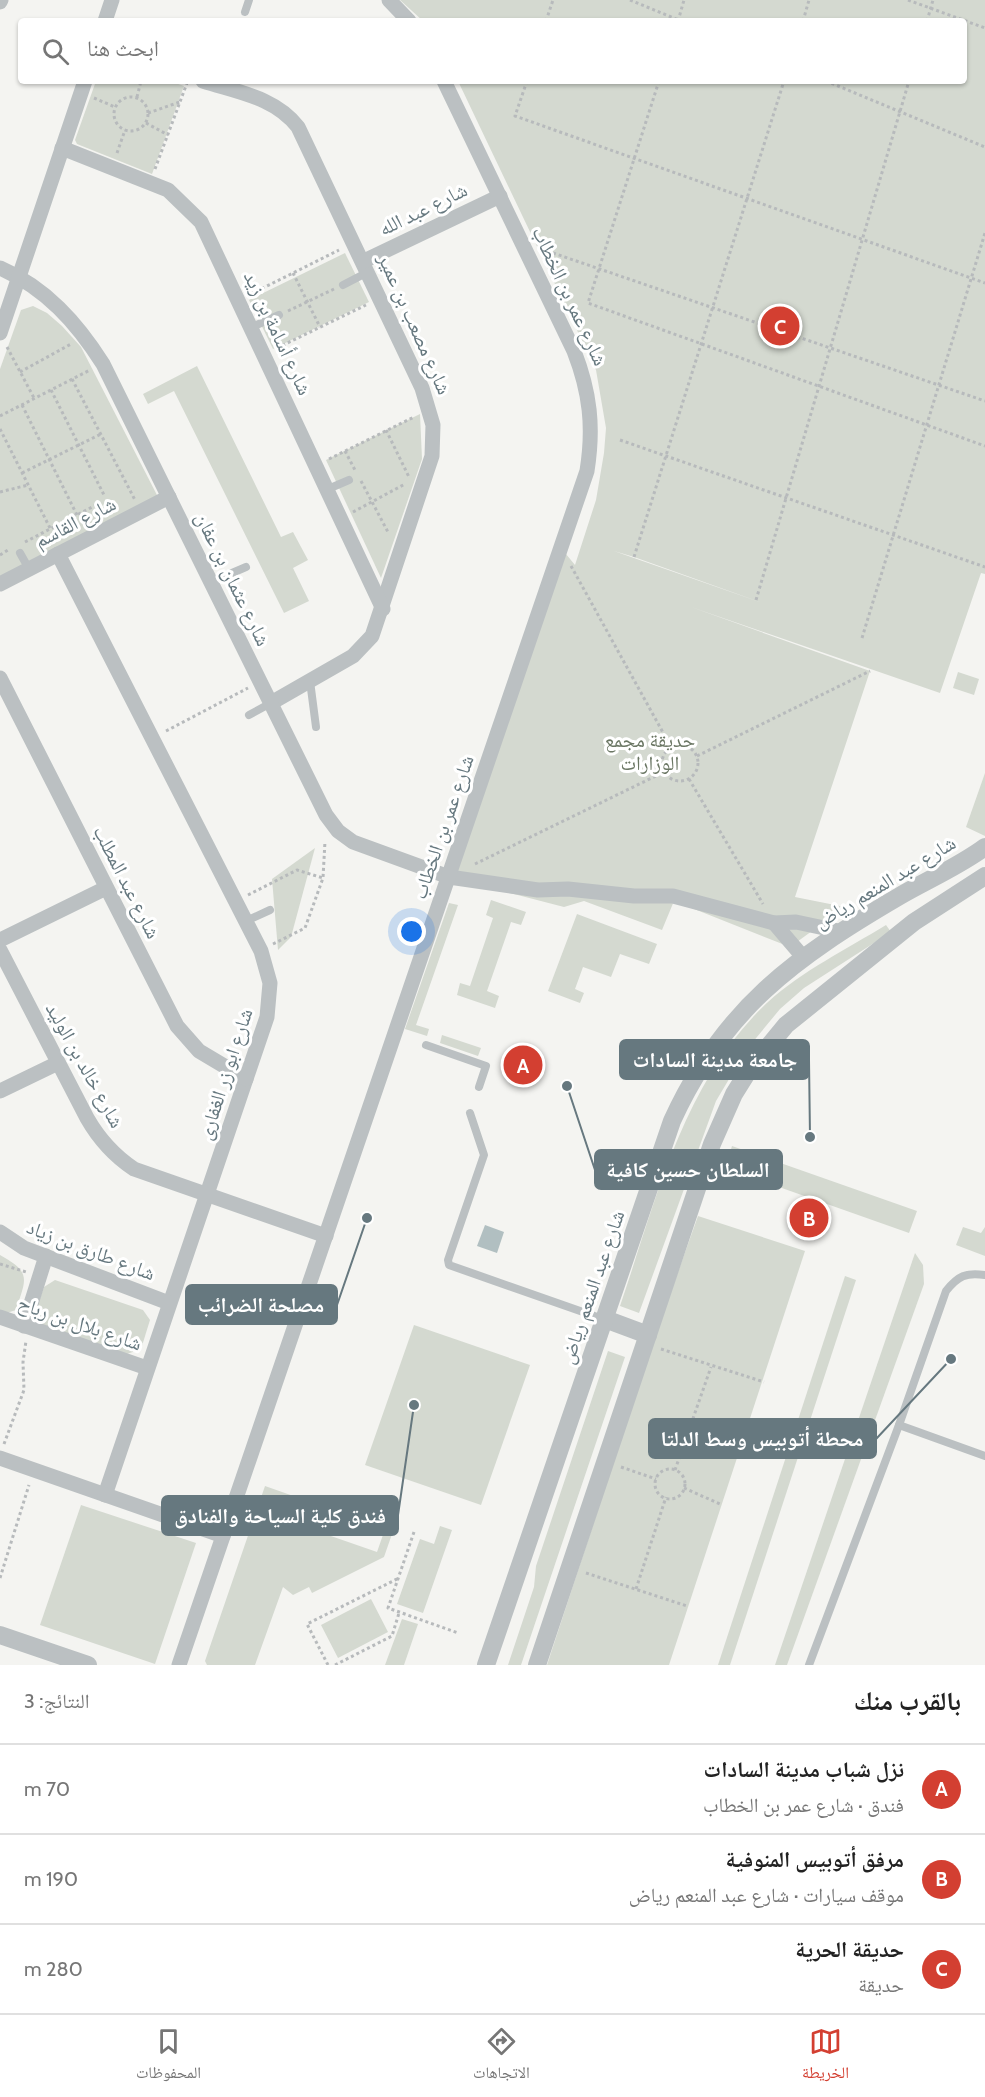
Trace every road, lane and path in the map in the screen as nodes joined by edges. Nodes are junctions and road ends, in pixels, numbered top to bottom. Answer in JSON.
{"nodes":[{"id":1,"x":112,"y":0,"type":"edge"},
{"id":2,"x":249,"y":0,"type":"edge"},
{"id":3,"x":389,"y":0,"type":"edge"},
{"id":4,"x":553,"y":0,"type":"edge"},
{"id":5,"x":630,"y":0,"type":"edge"},
{"id":6,"x":684,"y":0,"type":"edge"},
{"id":7,"x":809,"y":0,"type":"edge"},
{"id":8,"x":908,"y":0,"type":"edge"},
{"id":9,"x":933,"y":0,"type":"edge"},
{"id":10,"x":931,"y":8,"type":"junction"},
{"id":11,"x":245,"y":12,"type":"dead end"},
{"id":12,"x":106,"y":18,"type":"edge"},
{"id":13,"x":406,"y":18,"type":"edge"},
{"id":14,"x":547,"y":18,"type":"edge"},
{"id":15,"x":672,"y":18,"type":"edge"},
{"id":16,"x":680,"y":18,"type":"edge"},
{"id":17,"x":804,"y":18,"type":"edge"},
{"id":18,"x":928,"y":18,"type":"edge"},
{"id":19,"x":958,"y":18,"type":"edge"},
{"id":20,"x":967,"y":21,"type":"edge"},
{"id":21,"x":985,"y":28,"type":"edge"},
{"id":22,"x":140,"y":84,"type":"edge"},
{"id":23,"x":187,"y":84,"type":"edge"},
{"id":24,"x":212,"y":84,"type":"edge"},
{"id":25,"x":445,"y":84,"type":"edge"},
{"id":26,"x":526,"y":84,"type":"edge"},
{"id":27,"x":658,"y":84,"type":"edge"},
{"id":28,"x":783,"y":84,"type":"edge"},
{"id":29,"x":833,"y":84,"type":"edge"},
{"id":30,"x":908,"y":84,"type":"edge"},
{"id":31,"x":83,"y":87,"type":"edge"},
{"id":32,"x":137,"y":97,"type":"junction"},
{"id":33,"x":180,"y":102,"type":"junction"},
{"id":34,"x":115,"y":107,"type":"junction"},
{"id":35,"x":900,"y":112,"type":"junction"},
{"id":36,"x":148,"y":113,"type":"junction"},
{"id":37,"x":146,"y":123,"type":"junction"},
{"id":38,"x":125,"y":130,"type":"junction"},
{"id":39,"x":168,"y":135,"type":"junction"},
{"id":40,"x":985,"y":147,"type":"edge"},
{"id":41,"x":62,"y":148,"type":"junction"},
{"id":42,"x":634,"y":158,"type":"junction"},
{"id":43,"x":112,"y":166,"type":"junction"},
{"id":44,"x":151,"y":181,"type":"junction"},
{"id":45,"x":500,"y":196,"type":"junction"},
{"id":46,"x":747,"y":198,"type":"junction"},
{"id":47,"x":985,"y":233,"type":"edge"},
{"id":48,"x":862,"y":239,"type":"junction"},
{"id":49,"x":354,"y":243,"type":"junction"},
{"id":50,"x":553,"y":253,"type":"dead end"},
{"id":51,"x":366,"y":266,"type":"junction"},
{"id":52,"x":0,"y":268,"type":"edge"},
{"id":53,"x":599,"y":269,"type":"junction"},
{"id":54,"x":293,"y":273,"type":"junction"},
{"id":55,"x":19,"y":276,"type":"junction"},
{"id":56,"x":971,"y":278,"type":"junction"},
{"id":57,"x":985,"y":283,"type":"edge"},
{"id":58,"x":343,"y":285,"type":"joint"},
{"id":59,"x":381,"y":298,"type":"junction"},
{"id":60,"x":240,"y":300,"type":"junction"},
{"id":61,"x":307,"y":302,"type":"junction"},
{"id":62,"x":713,"y":308,"type":"junction"},
{"id":63,"x":279,"y":315,"type":"joint"},
{"id":64,"x":252,"y":327,"type":"junction"},
{"id":65,"x":320,"y":327,"type":"junction"},
{"id":66,"x":85,"y":336,"type":"junction"},
{"id":67,"x":2,"y":338,"type":"edge"},
{"id":68,"x":701,"y":344,"type":"junction"},
{"id":69,"x":830,"y":348,"type":"junction"},
{"id":70,"x":265,"y":354,"type":"junction"},
{"id":71,"x":103,"y":364,"type":"junction"},
{"id":72,"x":20,"y":372,"type":"junction"},
{"id":73,"x":72,"y":379,"type":"junction"},
{"id":74,"x":939,"y":385,"type":"junction"},
{"id":75,"x":819,"y":386,"type":"junction"},
{"id":76,"x":51,"y":390,"type":"junction"},
{"id":77,"x":34,"y":398,"type":"junction"},
{"id":78,"x":985,"y":401,"type":"edge"},
{"id":79,"x":22,"y":405,"type":"junction"},
{"id":80,"x":430,"y":409,"type":"junction"},
{"id":81,"x":0,"y":416,"type":"edge"},
{"id":82,"x":927,"y":425,"type":"junction"},
{"id":83,"x":0,"y":429,"type":"edge"},
{"id":84,"x":386,"y":430,"type":"junction"},
{"id":85,"x":100,"y":434,"type":"junction"},
{"id":86,"x":620,"y":440,"type":"dead end"},
{"id":87,"x":78,"y":445,"type":"junction"},
{"id":88,"x":985,"y":446,"type":"edge"},
{"id":89,"x":345,"y":450,"type":"junction"},
{"id":90,"x":666,"y":456,"type":"junction"},
{"id":91,"x":49,"y":460,"type":"junction"},
{"id":92,"x":316,"y":465,"type":"junction"},
{"id":93,"x":22,"y":473,"type":"junction"},
{"id":94,"x":349,"y":480,"type":"dead end"},
{"id":95,"x":28,"y":485,"type":"junction"},
{"id":96,"x":327,"y":489,"type":"junction"},
{"id":97,"x":0,"y":492,"type":"edge"},
{"id":98,"x":104,"y":495,"type":"dead end"},
{"id":99,"x":169,"y":498,"type":"junction"},
{"id":100,"x":786,"y":498,"type":"junction"},
{"id":101,"x":372,"y":502,"type":"junction"},
{"id":102,"x":98,"y":504,"type":"dead end"},
{"id":103,"x":141,"y":512,"type":"junction"},
{"id":104,"x":77,"y":515,"type":"junction"},
{"id":105,"x":341,"y":518,"type":"junction"},
{"id":106,"x":51,"y":528,"type":"junction"},
{"id":107,"x":893,"y":535,"type":"junction"},
{"id":108,"x":20,"y":548,"type":"joint"},
{"id":109,"x":561,"y":548,"type":"junction"},
{"id":110,"x":10,"y":549,"type":"dead end"},
{"id":111,"x":58,"y":554,"type":"junction"},
{"id":112,"x":0,"y":555,"type":"edge"},
{"id":113,"x":400,"y":556,"type":"junction"},
{"id":114,"x":634,"y":557,"type":"dead end"},
{"id":115,"x":246,"y":567,"type":"dead end"},
{"id":116,"x":985,"y":567,"type":"edge"},
{"id":117,"x":29,"y":569,"type":"junction"},
{"id":118,"x":211,"y":582,"type":"junction"},
{"id":119,"x":0,"y":584,"type":"edge"},
{"id":120,"x":756,"y":600,"type":"dead end"},
{"id":121,"x":383,"y":609,"type":"junction"},
{"id":122,"x":862,"y":638,"type":"dead end"},
{"id":123,"x":870,"y":671,"type":"dead end"},
{"id":124,"x":0,"y":678,"type":"edge"},
{"id":125,"x":260,"y":681,"type":"junction"},
{"id":126,"x":310,"y":681,"type":"junction"},
{"id":127,"x":271,"y":703,"type":"junction"},
{"id":128,"x":249,"y":715,"type":"dead end"},
{"id":129,"x":316,"y":727,"type":"dead end"},
{"id":130,"x":152,"y":738,"type":"junction"},
{"id":131,"x":671,"y":747,"type":"junction"},
{"id":132,"x":697,"y":756,"type":"junction"},
{"id":133,"x":664,"y":772,"type":"junction"},
{"id":134,"x":689,"y":779,"type":"junction"},
{"id":135,"x":326,"y":815,"type":"junction"},
{"id":136,"x":985,"y":847,"type":"edge"},
{"id":137,"x":985,"y":876,"type":"edge"},
{"id":138,"x":449,"y":877,"type":"junction"},
{"id":139,"x":323,"y":878,"type":"junction"},
{"id":140,"x":106,"y":888,"type":"junction"},
{"id":141,"x":898,"y":897,"type":"junction"},
{"id":142,"x":236,"y":901,"type":"junction"},
{"id":143,"x":270,"y":910,"type":"dead end"},
{"id":144,"x":246,"y":921,"type":"junction"},
{"id":145,"x":914,"y":922,"type":"junction"},
{"id":146,"x":774,"y":923,"type":"junction"},
{"id":147,"x":843,"y":932,"type":"junction"},
{"id":148,"x":0,"y":940,"type":"edge"},
{"id":149,"x":0,"y":950,"type":"edge"},
{"id":150,"x":261,"y":951,"type":"junction"},
{"id":151,"x":802,"y":957,"type":"junction"},
{"id":152,"x":426,"y":1045,"type":"dead end"},
{"id":153,"x":58,"y":1063,"type":"junction"},
{"id":154,"x":246,"y":1079,"type":"junction"},
{"id":155,"x":479,"y":1087,"type":"dead end"},
{"id":156,"x":0,"y":1091,"type":"edge"},
{"id":157,"x":470,"y":1113,"type":"dead end"},
{"id":158,"x":206,"y":1194,"type":"junction"},
{"id":159,"x":0,"y":1233,"type":"edge"},
{"id":160,"x":326,"y":1236,"type":"junction"},
{"id":161,"x":46,"y":1256,"type":"junction"},
{"id":162,"x":0,"y":1264,"type":"edge"},
{"id":163,"x":985,"y":1275,"type":"edge"},
{"id":164,"x":39,"y":1276,"type":"junction"},
{"id":165,"x":169,"y":1303,"type":"junction"},
{"id":166,"x":0,"y":1317,"type":"edge"},
{"id":167,"x":605,"y":1319,"type":"junction"},
{"id":168,"x":27,"y":1327,"type":"junction"},
{"id":169,"x":647,"y":1340,"type":"junction"},
{"id":170,"x":711,"y":1367,"type":"junction"},
{"id":171,"x":147,"y":1368,"type":"junction"},
{"id":172,"x":765,"y":1382,"type":"dead end"},
{"id":173,"x":899,"y":1425,"type":"junction"},
{"id":174,"x":985,"y":1455,"type":"edge"},
{"id":175,"x":0,"y":1456,"type":"edge"},
{"id":176,"x":606,"y":1462,"type":"junction"},
{"id":177,"x":34,"y":1470,"type":"junction"},
{"id":178,"x":675,"y":1470,"type":"junction"},
{"id":179,"x":656,"y":1479,"type":"junction"},
{"id":180,"x":684,"y":1488,"type":"junction"},
{"id":181,"x":105,"y":1495,"type":"junction"},
{"id":182,"x":666,"y":1497,"type":"junction"},
{"id":183,"x":720,"y":1504,"type":"dead end"},
{"id":184,"x":414,"y":1532,"type":"dead end"},
{"id":185,"x":223,"y":1536,"type":"junction"},
{"id":186,"x":570,"y":1567,"type":"junction"},
{"id":187,"x":0,"y":1578,"type":"edge"},
{"id":188,"x":399,"y":1578,"type":"junction"},
{"id":189,"x":636,"y":1588,"type":"junction"},
{"id":190,"x":687,"y":1606,"type":"dead end"},
{"id":191,"x":399,"y":1612,"type":"junction"},
{"id":192,"x":458,"y":1633,"type":"dead end"},
{"id":193,"x":0,"y":1635,"type":"edge"},
{"id":194,"x":88,"y":1665,"type":"edge"},
{"id":195,"x":179,"y":1665,"type":"edge"},
{"id":196,"x":328,"y":1665,"type":"edge"},
{"id":197,"x":335,"y":1665,"type":"edge"},
{"id":198,"x":486,"y":1665,"type":"edge"},
{"id":199,"x":537,"y":1665,"type":"edge"},
{"id":200,"x":809,"y":1665,"type":"edge"}],
"edges":[{"from":1,"to":12,"type":"street"},
{"from":2,"to":11,"type":"lane"},
{"from":3,"to":13,"type":"street"},
{"from":4,"to":14,"type":"path"},
{"from":5,"to":15,"type":"path"},
{"from":6,"to":16,"type":"path"},
{"from":7,"to":17,"type":"path"},
{"from":8,"to":10,"type":"path"},
{"from":9,"to":10,"type":"path"},
{"from":10,"to":18,"type":"path"},
{"from":10,"to":19,"type":"path"},
{"from":20,"to":21,"type":"path"},
{"from":22,"to":32,"type":"path"},
{"from":23,"to":33,"type":"path"},
{"from":24,"to":49,"type":"street","name":"شارع مصعب بن عمير"},
{"from":25,"to":45,"type":"street","name":"شارع عمر بن الخطاب"},
{"from":26,"to":42,"type":"path"},
{"from":27,"to":42,"type":"path"},
{"from":28,"to":46,"type":"path"},
{"from":29,"to":35,"type":"path"},
{"from":30,"to":35,"type":"path"},
{"from":31,"to":34,"type":"path"},
{"from":31,"to":41,"type":"street"},
{"from":32,"to":34,"type":"path"},
{"from":32,"to":36,"type":"path"},
{"from":33,"to":36,"type":"path"},
{"from":33,"to":39,"type":"path"},
{"from":34,"to":38,"type":"path"},
{"from":35,"to":40,"type":"path"},
{"from":35,"to":48,"type":"path"},
{"from":36,"to":37,"type":"path"},
{"from":37,"to":38,"type":"path"},
{"from":37,"to":39,"type":"path"},
{"from":38,"to":43,"type":"path"},
{"from":39,"to":44,"type":"path"},
{"from":41,"to":43,"type":"street","name":"شارع أسامة بن زيد"},
{"from":41,"to":55,"type":"street"},
{"from":42,"to":46,"type":"path"},
{"from":42,"to":53,"type":"path"},
{"from":43,"to":44,"type":"street","name":"شارع أسامة بن زيد"},
{"from":44,"to":60,"type":"street","name":"شارع أسامة بن زيد"},
{"from":45,"to":51,"type":"street","name":"شارع عبد الله"},
{"from":45,"to":109,"type":"street","name":"شارع عمر بن الخطاب"},
{"from":46,"to":48,"type":"path"},
{"from":46,"to":62,"type":"path"},
{"from":47,"to":56,"type":"path"},
{"from":48,"to":56,"type":"path"},
{"from":48,"to":69,"type":"path"},
{"from":49,"to":51,"type":"street","name":"شارع مصعب بن عمير"},
{"from":49,"to":54,"type":"path"},
{"from":50,"to":53,"type":"path"},
{"from":51,"to":58,"type":"lane"},
{"from":51,"to":59,"type":"street","name":"شارع مصعب بن عمير"},
{"from":52,"to":55,"type":"street","name":"شارع عثمان بن عفان"},
{"from":53,"to":62,"type":"path"},
{"from":53,"to":68,"type":"path"},
{"from":54,"to":60,"type":"path"},
{"from":54,"to":61,"type":"path"},
{"from":55,"to":66,"type":"street","name":"شارع عثمان بن عفان"},
{"from":55,"to":67,"type":"street"},
{"from":56,"to":57,"type":"path"},
{"from":56,"to":74,"type":"path"},
{"from":58,"to":61,"type":"path"},
{"from":59,"to":65,"type":"path"},
{"from":59,"to":80,"type":"street","name":"شارع مصعب بن عمير"},
{"from":60,"to":64,"type":"street","name":"شارع أسامة بن زيد"},
{"from":61,"to":63,"type":"path"},
{"from":61,"to":65,"type":"path"},
{"from":62,"to":68,"type":"path"},
{"from":62,"to":69,"type":"path"},
{"from":63,"to":64,"type":"lane"},
{"from":64,"to":70,"type":"street","name":"شارع أسامة بن زيد"},
{"from":65,"to":70,"type":"path"},
{"from":66,"to":71,"type":"street","name":"شارع عثمان بن عفان"},
{"from":66,"to":72,"type":"path"},
{"from":67,"to":72,"type":"path"},
{"from":68,"to":75,"type":"path"},
{"from":68,"to":90,"type":"path"},
{"from":69,"to":74,"type":"path"},
{"from":69,"to":75,"type":"path"},
{"from":70,"to":92,"type":"street","name":"شارع أسامة بن زيد"},
{"from":71,"to":73,"type":"path"},
{"from":71,"to":99,"type":"street","name":"شارع عثمان بن عفان"},
{"from":72,"to":77,"type":"path"},
{"from":73,"to":76,"type":"path"},
{"from":73,"to":85,"type":"path"},
{"from":74,"to":78,"type":"path"},
{"from":74,"to":82,"type":"path"},
{"from":75,"to":82,"type":"path"},
{"from":75,"to":100,"type":"path"},
{"from":76,"to":77,"type":"path"},
{"from":76,"to":87,"type":"path"},
{"from":77,"to":79,"type":"path"},
{"from":79,"to":81,"type":"path"},
{"from":79,"to":91,"type":"path"},
{"from":80,"to":84,"type":"path"},
{"from":80,"to":113,"type":"street","name":"شارع مصعب بن عمير"},
{"from":82,"to":88,"type":"path"},
{"from":82,"to":107,"type":"path"},
{"from":83,"to":93,"type":"path"},
{"from":84,"to":89,"type":"path"},
{"from":84,"to":101,"type":"path"},
{"from":85,"to":87,"type":"path"},
{"from":85,"to":103,"type":"path"},
{"from":86,"to":90,"type":"path"},
{"from":87,"to":91,"type":"path"},
{"from":87,"to":98,"type":"path"},
{"from":89,"to":92,"type":"path"},
{"from":89,"to":101,"type":"path"},
{"from":90,"to":100,"type":"path"},
{"from":90,"to":114,"type":"path"},
{"from":91,"to":93,"type":"path"},
{"from":91,"to":104,"type":"path"},
{"from":92,"to":96,"type":"street","name":"شارع أسامة بن زيد"},
{"from":93,"to":95,"type":"path"},
{"from":94,"to":96,"type":"lane"},
{"from":95,"to":97,"type":"path"},
{"from":95,"to":106,"type":"path"},
{"from":96,"to":105,"type":"street","name":"شارع أسامة بن زيد"},
{"from":99,"to":103,"type":"street","name":"شارع القاسم"},
{"from":99,"to":118,"type":"street","name":"شارع عثمان بن عفان"},
{"from":100,"to":107,"type":"path"},
{"from":100,"to":120,"type":"path"},
{"from":101,"to":105,"type":"path"},
{"from":101,"to":113,"type":"path"},
{"from":102,"to":104,"type":"path"},
{"from":103,"to":111,"type":"street","name":"شارع القاسم"},
{"from":104,"to":106,"type":"path"},
{"from":105,"to":121,"type":"street","name":"شارع أسامة بن زيد"},
{"from":106,"to":108,"type":"path"},
{"from":107,"to":116,"type":"path"},
{"from":107,"to":122,"type":"path"},
{"from":108,"to":117,"type":"lane"},
{"from":109,"to":131,"type":"path"},
{"from":109,"to":138,"type":"street","name":"شارع عمر بن الخطاب"},
{"from":110,"to":112,"type":"path"},
{"from":111,"to":117,"type":"street","name":"شارع القاسم"},
{"from":111,"to":130,"type":"street","name":"شارع ابو زر الغفارى"},
{"from":113,"to":121,"type":"street","name":"شارع مصعب بن عمير"},
{"from":115,"to":118,"type":"lane"},
{"from":117,"to":119,"type":"street","name":"شارع القاسم"},
{"from":118,"to":125,"type":"street","name":"شارع عثمان بن عفان"},
{"from":121,"to":126,"type":"street","name":"شارع مصعب بن عمير"},
{"from":123,"to":132,"type":"path"},
{"from":124,"to":140,"type":"street","name":"شارع عبد المطلب"},
{"from":125,"to":127,"type":"street","name":"شارع عثمان بن عفان"},
{"from":125,"to":130,"type":"path"},
{"from":126,"to":127,"type":"street","name":"شارع مصعب بن عمير"},
{"from":126,"to":129,"type":"lane"},
{"from":127,"to":128,"type":"lane"},
{"from":127,"to":135,"type":"street","name":"شارع عثمان بن عفان"},
{"from":130,"to":142,"type":"street","name":"شارع ابو زر الغفارى"},
{"from":131,"to":132,"type":"path"},
{"from":131,"to":133,"type":"path"},
{"from":132,"to":134,"type":"path"},
{"from":133,"to":134,"type":"path"},
{"from":133,"to":138,"type":"path"},
{"from":134,"to":146,"type":"path"},
{"from":135,"to":138,"type":"street","name":"شارع عثمان بن عفان"},
{"from":135,"to":139,"type":"path"},
{"from":136,"to":141,"type":"street","name":"شارع عبد المنعم رياض"},
{"from":137,"to":145,"type":"street"},
{"from":138,"to":146,"type":"street","name":"شارع عثمان بن عفان"},
{"from":138,"to":160,"type":"street","name":"شارع عمر بن الخطاب"},
{"from":139,"to":142,"type":"path"},
{"from":139,"to":150,"type":"path"},
{"from":140,"to":148,"type":"street"},
{"from":140,"to":154,"type":"street","name":"شارع عبد المطلب"},
{"from":141,"to":145,"type":"street"},
{"from":141,"to":147,"type":"street","name":"شارع عبد المنعم رياض"},
{"from":142,"to":144,"type":"street","name":"شارع ابو زر الغفارى"},
{"from":143,"to":144,"type":"lane"},
{"from":144,"to":150,"type":"street","name":"شارع ابو زر الغفارى"},
{"from":145,"to":169,"type":"street"},
{"from":146,"to":147,"type":"street","name":"شارع عثمان بن عفان"},
{"from":146,"to":151,"type":"street"},
{"from":147,"to":151,"type":"street","name":"شارع عبد المنعم رياض"},
{"from":149,"to":153,"type":"street","name":"شارع خالد بن الوليد"},
{"from":150,"to":154,"type":"street","name":"شارع ابو زر الغفارى"},
{"from":151,"to":167,"type":"street","name":"شارع عبد المنعم رياض"},
{"from":152,"to":155,"type":"lane"},
{"from":153,"to":156,"type":"street"},
{"from":153,"to":158,"type":"street","name":"شارع خالد بن الوليد"},
{"from":154,"to":158,"type":"street","name":"شارع ابو زر الغفارى"},
{"from":157,"to":167,"type":"lane"},
{"from":158,"to":160,"type":"street","name":"شارع خالد بن الوليد"},
{"from":158,"to":165,"type":"street","name":"شارع ابو زر الغفارى"},
{"from":159,"to":161,"type":"street","name":"شارع طارق بن زياد"},
{"from":160,"to":185,"type":"street","name":"شارع عمر بن الخطاب"},
{"from":161,"to":164,"type":"street"},
{"from":161,"to":165,"type":"street","name":"شارع طارق بن زياد"},
{"from":162,"to":164,"type":"path"},
{"from":163,"to":173,"type":"lane"},
{"from":164,"to":168,"type":"street"},
{"from":165,"to":171,"type":"street","name":"شارع ابو زر الغفارى"},
{"from":166,"to":168,"type":"street","name":"شارع بلال بن رباح"},
{"from":167,"to":169,"type":"street"},
{"from":167,"to":198,"type":"street","name":"شارع عبد المنعم رياض"},
{"from":168,"to":171,"type":"street","name":"شارع بلال بن رباح"},
{"from":168,"to":175,"type":"path"},
{"from":169,"to":170,"type":"path"},
{"from":169,"to":176,"type":"street"},
{"from":170,"to":172,"type":"path"},
{"from":170,"to":178,"type":"path"},
{"from":171,"to":181,"type":"street","name":"شارع ابو زر الغفارى"},
{"from":173,"to":174,"type":"lane"},
{"from":173,"to":200,"type":"lane"},
{"from":175,"to":177,"type":"street"},
{"from":176,"to":179,"type":"path"},
{"from":176,"to":186,"type":"street"},
{"from":177,"to":181,"type":"street"},
{"from":177,"to":187,"type":"path"},
{"from":178,"to":179,"type":"path"},
{"from":178,"to":180,"type":"path"},
{"from":179,"to":182,"type":"path"},
{"from":180,"to":182,"type":"path"},
{"from":180,"to":183,"type":"path"},
{"from":181,"to":185,"type":"street"},
{"from":182,"to":189,"type":"path"},
{"from":184,"to":188,"type":"path"},
{"from":185,"to":195,"type":"street","name":"شارع عمر بن الخطاب"},
{"from":186,"to":189,"type":"path"},
{"from":186,"to":199,"type":"street"},
{"from":188,"to":191,"type":"path"},
{"from":188,"to":196,"type":"path"},
{"from":189,"to":190,"type":"path"},
{"from":191,"to":192,"type":"path"},
{"from":191,"to":197,"type":"path"},
{"from":193,"to":194,"type":"street"}]}
